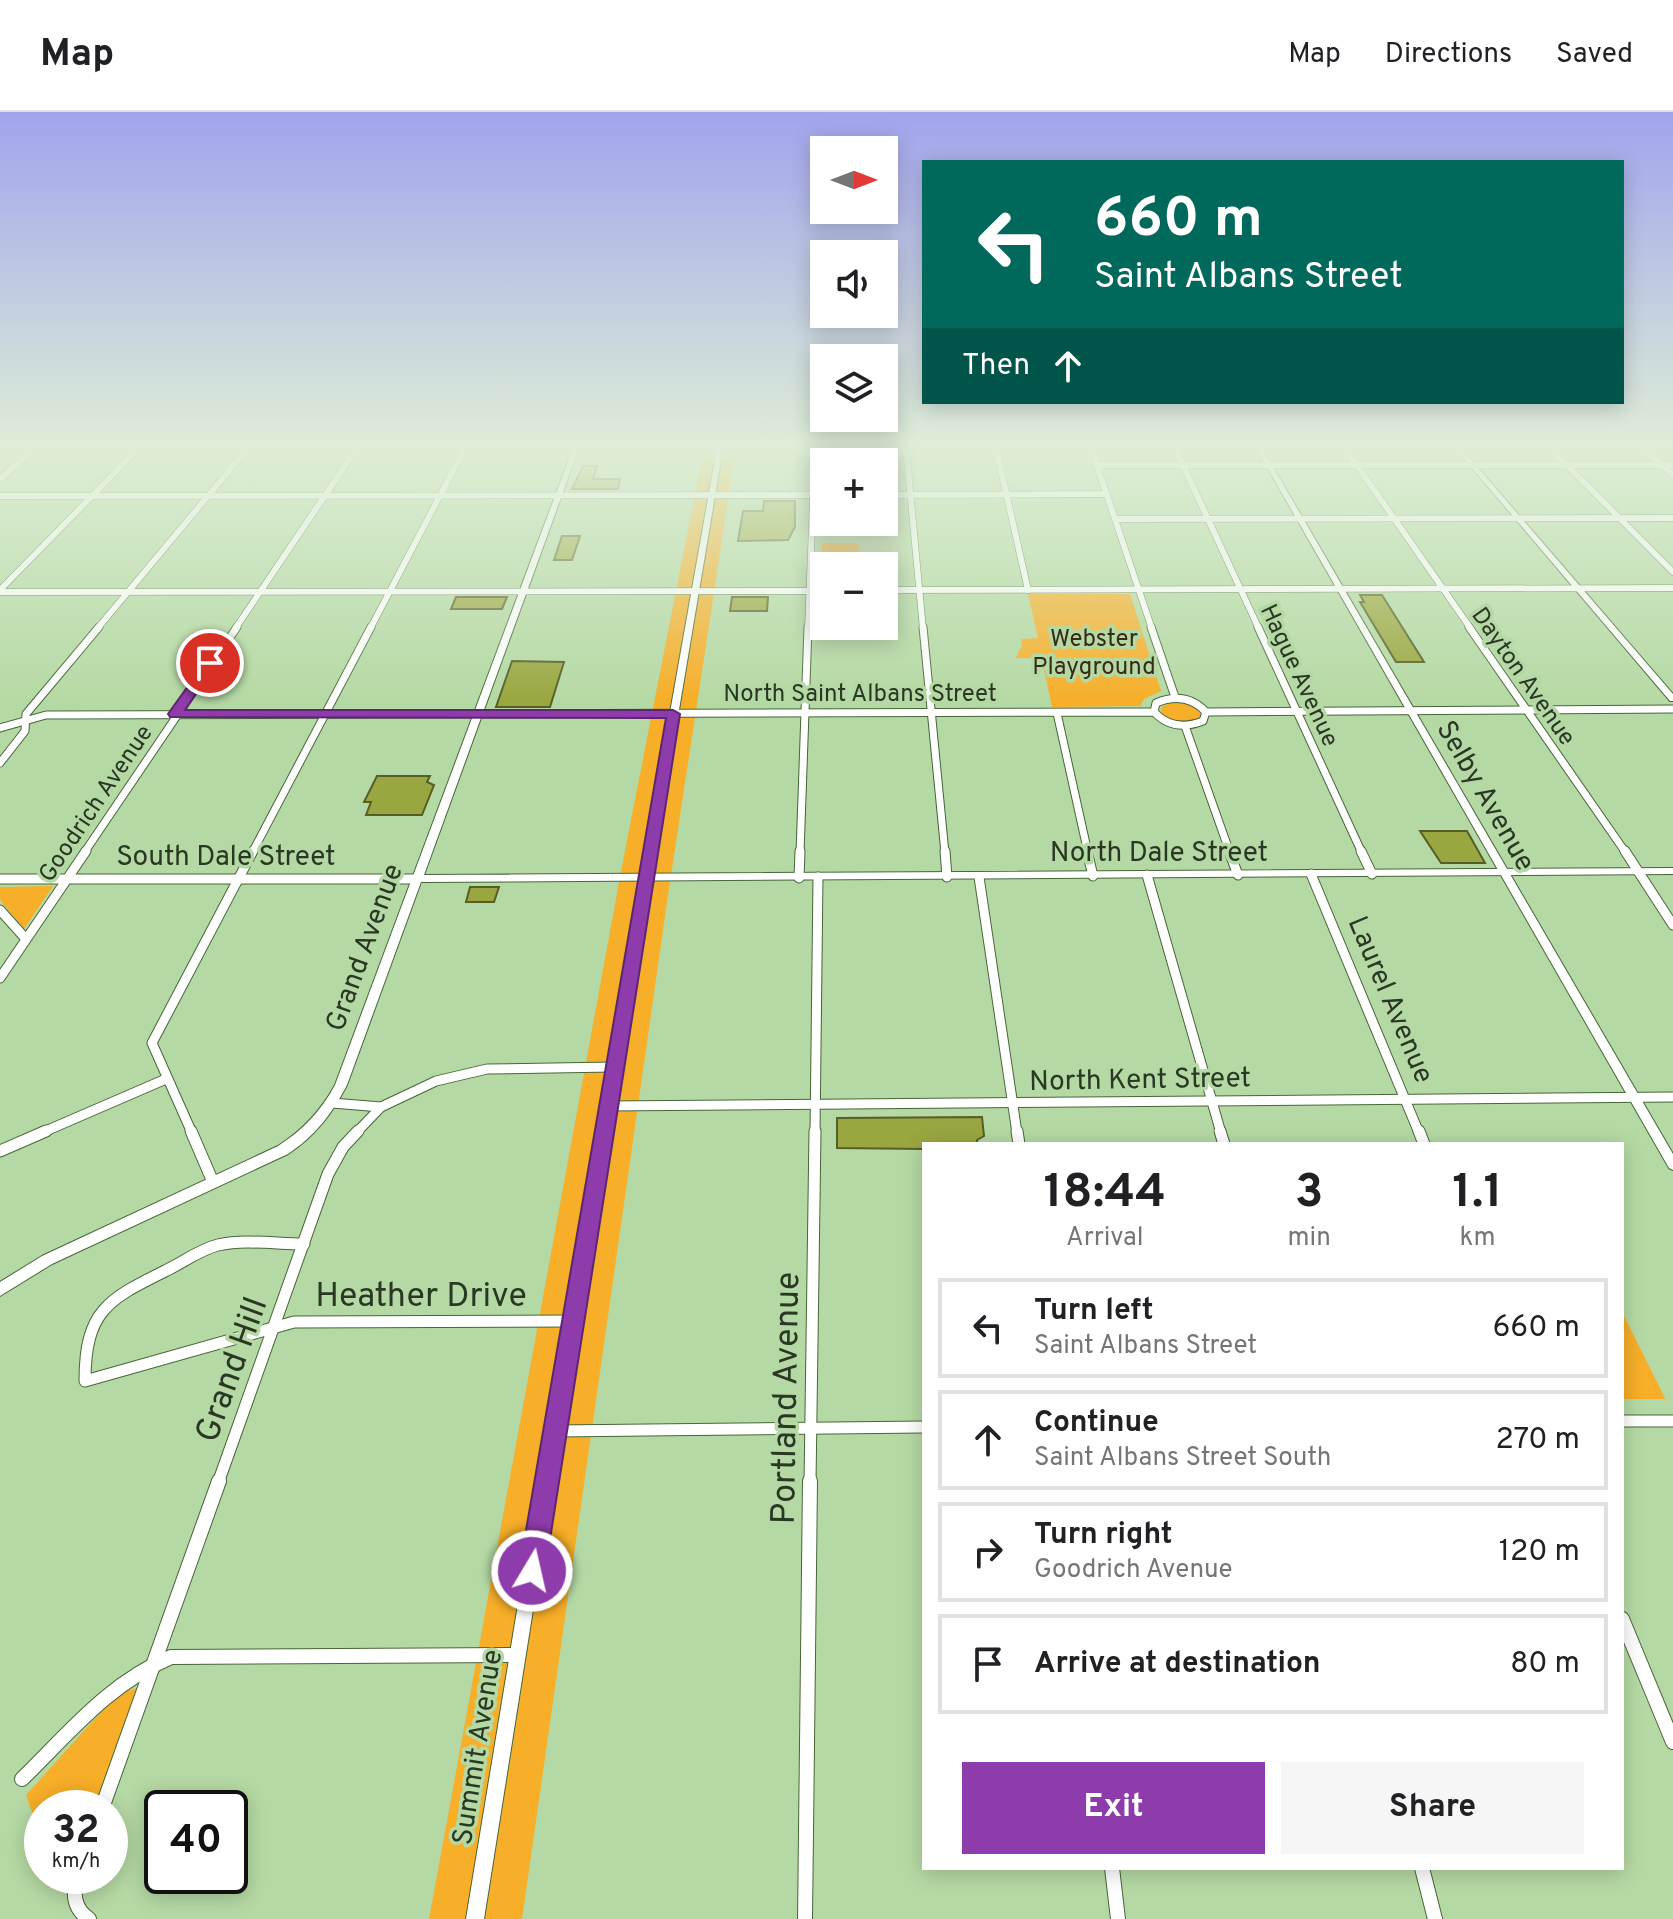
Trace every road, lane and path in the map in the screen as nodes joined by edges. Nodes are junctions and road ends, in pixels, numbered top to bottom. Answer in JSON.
{"nodes":[{"id":1,"x":57,"y":532,"type":"edge"},
{"id":2,"x":178,"y":532,"type":"edge"},
{"id":3,"x":300,"y":532,"type":"edge"},
{"id":4,"x":421,"y":532,"type":"edge"},
{"id":5,"x":545,"y":532,"type":"edge"},
{"id":6,"x":705,"y":532,"type":"edge"},
{"id":7,"x":914,"y":532,"type":"edge"},
{"id":8,"x":1015,"y":532,"type":"edge"},
{"id":9,"x":1121,"y":532,"type":"edge"},
{"id":10,"x":1214,"y":532,"type":"edge"},
{"id":11,"x":1308,"y":532,"type":"edge"},
{"id":12,"x":1402,"y":532,"type":"edge"},
{"id":13,"x":1530,"y":532,"type":"edge"},
{"id":14,"x":1633,"y":532,"type":"edge"},
{"id":15,"x":1673,"y":572,"type":"edge"},
{"id":16,"x":1340,"y":588,"type":"junction"},
{"id":17,"x":1441,"y":588,"type":"junction"},
{"id":18,"x":1578,"y":588,"type":"junction"},
{"id":19,"x":1673,"y":588,"type":"edge"},
{"id":20,"x":1241,"y":589,"type":"junction"},
{"id":21,"x":898,"y":590,"type":"edge"},
{"id":22,"x":920,"y":590,"type":"junction"},
{"id":23,"x":1028,"y":590,"type":"junction"},
{"id":24,"x":1140,"y":590,"type":"junction"},
{"id":25,"x":0,"y":591,"type":"edge"},
{"id":26,"x":129,"y":591,"type":"junction"},
{"id":27,"x":260,"y":591,"type":"junction"},
{"id":28,"x":390,"y":591,"type":"junction"},
{"id":29,"x":523,"y":591,"type":"junction"},
{"id":30,"x":695,"y":591,"type":"junction"},
{"id":31,"x":810,"y":591,"type":"edge"},
{"id":32,"x":810,"y":615,"type":"edge"},
{"id":33,"x":1175,"y":697,"type":"junction"},
{"id":34,"x":1673,"y":699,"type":"edge"},
{"id":35,"x":1673,"y":709,"type":"edge"},
{"id":36,"x":1525,"y":710,"type":"junction"},
{"id":37,"x":1297,"y":711,"type":"junction"},
{"id":38,"x":1411,"y":711,"type":"junction"},
{"id":39,"x":1154,"y":712,"type":"junction"},
{"id":40,"x":1206,"y":712,"type":"junction"},
{"id":41,"x":806,"y":713,"type":"junction"},
{"id":42,"x":931,"y":713,"type":"junction"},
{"id":43,"x":1057,"y":713,"type":"junction"},
{"id":44,"x":175,"y":714,"type":"junction"},
{"id":45,"x":326,"y":714,"type":"junction"},
{"id":46,"x":477,"y":714,"type":"junction"},
{"id":47,"x":673,"y":714,"type":"junction"},
{"id":48,"x":25,"y":719,"type":"junction"},
{"id":49,"x":1185,"y":726,"type":"junction"},
{"id":50,"x":0,"y":728,"type":"edge"},
{"id":51,"x":0,"y":763,"type":"edge"},
{"id":52,"x":1673,"y":871,"type":"edge"},
{"id":53,"x":1637,"y":872,"type":"junction"},
{"id":54,"x":1505,"y":873,"type":"junction"},
{"id":55,"x":1311,"y":874,"type":"junction"},
{"id":56,"x":1372,"y":874,"type":"junction"},
{"id":57,"x":1147,"y":875,"type":"junction"},
{"id":58,"x":1238,"y":875,"type":"junction"},
{"id":59,"x":1093,"y":876,"type":"junction"},
{"id":60,"x":818,"y":877,"type":"junction"},
{"id":61,"x":947,"y":877,"type":"junction"},
{"id":62,"x":979,"y":877,"type":"junction"},
{"id":63,"x":645,"y":878,"type":"junction"},
{"id":64,"x":799,"y":878,"type":"junction"},
{"id":65,"x":0,"y":879,"type":"edge"},
{"id":66,"x":65,"y":879,"type":"junction"},
{"id":67,"x":239,"y":879,"type":"junction"},
{"id":68,"x":415,"y":879,"type":"junction"},
{"id":69,"x":0,"y":910,"type":"edge"},
{"id":70,"x":1673,"y":925,"type":"edge"},
{"id":71,"x":26,"y":939,"type":"junction"},
{"id":72,"x":0,"y":978,"type":"edge"},
{"id":73,"x":613,"y":1067,"type":"junction"},
{"id":74,"x":166,"y":1079,"type":"junction"},
{"id":75,"x":1673,"y":1097,"type":"edge"},
{"id":76,"x":1634,"y":1098,"type":"junction"},
{"id":77,"x":1406,"y":1100,"type":"junction"},
{"id":78,"x":1213,"y":1101,"type":"junction"},
{"id":79,"x":332,"y":1103,"type":"junction"},
{"id":80,"x":1014,"y":1104,"type":"junction"},
{"id":81,"x":607,"y":1106,"type":"junction"},
{"id":82,"x":815,"y":1106,"type":"junction"},
{"id":83,"x":381,"y":1107,"type":"junction"},
{"id":84,"x":1019,"y":1142,"type":"edge"},
{"id":85,"x":1223,"y":1142,"type":"edge"},
{"id":86,"x":1423,"y":1142,"type":"edge"},
{"id":87,"x":0,"y":1151,"type":"edge"},
{"id":88,"x":1673,"y":1165,"type":"edge"},
{"id":89,"x":213,"y":1182,"type":"junction"},
{"id":90,"x":304,"y":1244,"type":"junction"},
{"id":91,"x":0,"y":1290,"type":"edge"},
{"id":92,"x":572,"y":1321,"type":"junction"},
{"id":93,"x":276,"y":1325,"type":"junction"},
{"id":94,"x":1624,"y":1421,"type":"edge"},
{"id":95,"x":1673,"y":1421,"type":"edge"},
{"id":96,"x":922,"y":1427,"type":"edge"},
{"id":97,"x":812,"y":1429,"type":"junction"},
{"id":98,"x":555,"y":1431,"type":"junction"},
{"id":99,"x":1624,"y":1624,"type":"edge"},
{"id":100,"x":518,"y":1655,"type":"junction"},
{"id":101,"x":155,"y":1663,"type":"junction"},
{"id":102,"x":1673,"y":1742,"type":"edge"},
{"id":103,"x":22,"y":1779,"type":"dead end"},
{"id":104,"x":109,"y":1790,"type":"edge"},
{"id":105,"x":1112,"y":1870,"type":"edge"},
{"id":106,"x":1423,"y":1870,"type":"edge"},
{"id":107,"x":75,"y":1894,"type":"edge"},
{"id":108,"x":89,"y":1919,"type":"edge"},
{"id":109,"x":475,"y":1919,"type":"edge"},
{"id":110,"x":805,"y":1919,"type":"edge"},
{"id":111,"x":1118,"y":1919,"type":"edge"},
{"id":112,"x":1435,"y":1919,"type":"edge"}],
"edges":[{"from":1,"to":25,"type":"street"},
{"from":2,"to":26,"type":"street"},
{"from":3,"to":27,"type":"street","name":"Goodrich Avenue"},
{"from":4,"to":28,"type":"street"},
{"from":5,"to":29,"type":"main road","name":"Grand Avenue"},
{"from":6,"to":30,"type":"street","name":"Summit Avenue"},
{"from":7,"to":22,"type":"street"},
{"from":8,"to":23,"type":"street"},
{"from":9,"to":24,"type":"street"},
{"from":10,"to":20,"type":"street","name":"Hague Avenue"},
{"from":11,"to":16,"type":"street","name":"Selby Avenue"},
{"from":12,"to":17,"type":"street","name":"Dayton Avenue"},
{"from":13,"to":18,"type":"street"},
{"from":14,"to":15,"type":"street"},
{"from":16,"to":17,"type":"street"},
{"from":16,"to":20,"type":"street"},
{"from":16,"to":38,"type":"street","name":"Selby Avenue"},
{"from":17,"to":18,"type":"street"},
{"from":17,"to":36,"type":"street","name":"Dayton Avenue"},
{"from":18,"to":19,"type":"street"},
{"from":18,"to":34,"type":"street"},
{"from":20,"to":24,"type":"street"},
{"from":20,"to":37,"type":"street","name":"Hague Avenue"},
{"from":21,"to":22,"type":"street"},
{"from":22,"to":23,"type":"street"},
{"from":22,"to":42,"type":"street"},
{"from":23,"to":24,"type":"street"},
{"from":24,"to":33,"type":"street"},
{"from":25,"to":26,"type":"street"},
{"from":26,"to":27,"type":"street"},
{"from":26,"to":48,"type":"street"},
{"from":27,"to":28,"type":"street"},
{"from":27,"to":44,"type":"street","name":"Goodrich Avenue"},
{"from":28,"to":29,"type":"street"},
{"from":28,"to":45,"type":"street"},
{"from":29,"to":30,"type":"street"},
{"from":29,"to":46,"type":"main road","name":"Grand Avenue"},
{"from":30,"to":31,"type":"street"},
{"from":30,"to":47,"type":"street","name":"Summit Avenue"},
{"from":32,"to":41,"type":"street"},
{"from":33,"to":39,"type":"street"},
{"from":33,"to":40,"type":"street"},
{"from":35,"to":36,"type":"street"},
{"from":36,"to":38,"type":"street"},
{"from":36,"to":53,"type":"street","name":"Dayton Avenue"},
{"from":37,"to":38,"type":"street"},
{"from":37,"to":40,"type":"street"},
{"from":37,"to":56,"type":"street","name":"Hague Avenue"},
{"from":38,"to":54,"type":"street","name":"Selby Avenue"},
{"from":39,"to":43,"type":"street","name":"North Saint Albans Street"},
{"from":39,"to":49,"type":"street","name":"North Saint Albans Street"},
{"from":40,"to":49,"type":"street"},
{"from":41,"to":42,"type":"street","name":"North Saint Albans Street"},
{"from":41,"to":47,"type":"street","name":"North Saint Albans Street"},
{"from":41,"to":64,"type":"street"},
{"from":42,"to":43,"type":"street","name":"North Saint Albans Street"},
{"from":42,"to":61,"type":"street"},
{"from":43,"to":59,"type":"street"},
{"from":44,"to":45,"type":"street","name":"North Saint Albans Street"},
{"from":44,"to":48,"type":"street","name":"North Saint Albans Street"},
{"from":44,"to":66,"type":"street","name":"Goodrich Avenue"},
{"from":45,"to":46,"type":"street","name":"North Saint Albans Street"},
{"from":45,"to":67,"type":"street"},
{"from":46,"to":47,"type":"street","name":"North Saint Albans Street"},
{"from":46,"to":68,"type":"main road","name":"Grand Avenue"},
{"from":47,"to":63,"type":"street","name":"Summit Avenue"},
{"from":48,"to":50,"type":"street","name":"North Saint Albans Street"},
{"from":48,"to":51,"type":"street"},
{"from":49,"to":58,"type":"street"},
{"from":52,"to":53,"type":"main road","name":"North Dale Street"},
{"from":53,"to":54,"type":"main road","name":"North Dale Street"},
{"from":53,"to":70,"type":"street","name":"Dayton Avenue"},
{"from":54,"to":56,"type":"main road","name":"North Dale Street"},
{"from":54,"to":76,"type":"street","name":"Selby Avenue"},
{"from":55,"to":56,"type":"main road","name":"North Dale Street"},
{"from":55,"to":58,"type":"main road","name":"North Dale Street"},
{"from":55,"to":77,"type":"street","name":"Laurel Avenue"},
{"from":57,"to":58,"type":"main road","name":"North Dale Street"},
{"from":57,"to":59,"type":"main road","name":"North Dale Street"},
{"from":57,"to":78,"type":"street"},
{"from":59,"to":62,"type":"main road","name":"North Dale Street"},
{"from":60,"to":61,"type":"main road","name":"North Dale Street"},
{"from":60,"to":64,"type":"main road","name":"North Dale Street"},
{"from":60,"to":82,"type":"street","name":"Portland Avenue"},
{"from":61,"to":62,"type":"main road","name":"North Dale Street"},
{"from":62,"to":80,"type":"street"},
{"from":63,"to":64,"type":"main road","name":"North Dale Street"},
{"from":63,"to":68,"type":"main road","name":"South Dale Street"},
{"from":63,"to":73,"type":"street","name":"Summit Avenue"},
{"from":65,"to":66,"type":"street","name":"South Dale Street"},
{"from":66,"to":67,"type":"street","name":"South Dale Street"},
{"from":66,"to":71,"type":"street","name":"Goodrich Avenue"},
{"from":67,"to":68,"type":"street","name":"South Dale Street"},
{"from":67,"to":74,"type":"street"},
{"from":68,"to":79,"type":"main road","name":"Grand Avenue"},
{"from":69,"to":71,"type":"street"},
{"from":71,"to":72,"type":"street","name":"Goodrich Avenue"},
{"from":73,"to":81,"type":"street","name":"Summit Avenue"},
{"from":73,"to":83,"type":"street"},
{"from":74,"to":87,"type":"street"},
{"from":74,"to":89,"type":"street"},
{"from":75,"to":76,"type":"street","name":"North Kent Street"},
{"from":76,"to":77,"type":"street","name":"North Kent Street"},
{"from":76,"to":88,"type":"street","name":"Selby Avenue"},
{"from":77,"to":78,"type":"street","name":"North Kent Street"},
{"from":77,"to":86,"type":"street","name":"Laurel Avenue"},
{"from":78,"to":80,"type":"street","name":"North Kent Street"},
{"from":78,"to":85,"type":"street"},
{"from":79,"to":83,"type":"street"},
{"from":79,"to":89,"type":"main road","name":"Grand Avenue"},
{"from":80,"to":82,"type":"street","name":"North Kent Street"},
{"from":80,"to":84,"type":"street"},
{"from":81,"to":82,"type":"street","name":"North Kent Street"},
{"from":81,"to":92,"type":"street","name":"Summit Avenue"},
{"from":82,"to":97,"type":"street","name":"Portland Avenue"},
{"from":83,"to":90,"type":"street","name":"Grand Hill"},
{"from":89,"to":91,"type":"main road","name":"Grand Avenue"},
{"from":90,"to":93,"type":"street","name":"Grand Hill"},
{"from":90,"to":93,"type":"street","name":"Heather Drive"},
{"from":92,"to":93,"type":"street","name":"Heather Drive"},
{"from":92,"to":98,"type":"street","name":"Summit Avenue"},
{"from":93,"to":101,"type":"street","name":"Grand Hill"},
{"from":94,"to":95,"type":"street"},
{"from":96,"to":97,"type":"street"},
{"from":97,"to":98,"type":"street"},
{"from":97,"to":110,"type":"street","name":"Portland Avenue"},
{"from":98,"to":100,"type":"street","name":"Summit Avenue"},
{"from":99,"to":102,"type":"street"},
{"from":100,"to":101,"type":"street"},
{"from":100,"to":109,"type":"street","name":"Summit Avenue"},
{"from":101,"to":103,"type":"street"},
{"from":101,"to":104,"type":"street","name":"Grand Hill"},
{"from":105,"to":111,"type":"street"},
{"from":106,"to":112,"type":"street"},
{"from":107,"to":108,"type":"street"}]}
